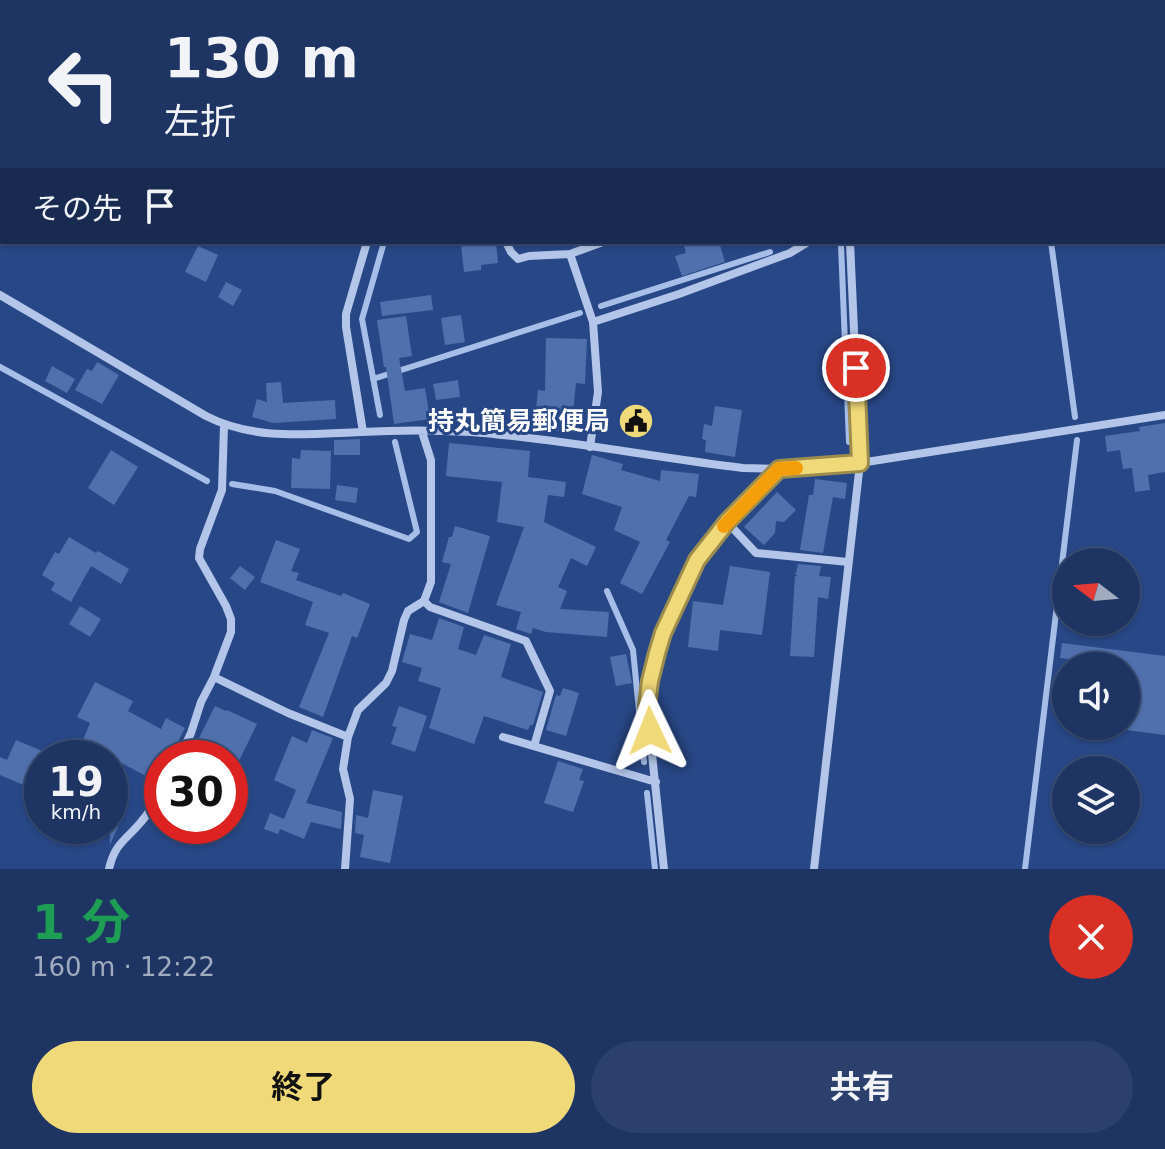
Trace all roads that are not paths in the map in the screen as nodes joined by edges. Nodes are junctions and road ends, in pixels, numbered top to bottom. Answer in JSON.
{"nodes":[{"id":1,"x":366,"y":244,"type":"edge"},
{"id":2,"x":507,"y":244,"type":"edge"},
{"id":3,"x":598,"y":244,"type":"edge"},
{"id":4,"x":805,"y":244,"type":"edge"},
{"id":5,"x":850,"y":244,"type":"edge"},
{"id":6,"x":570,"y":254,"type":"junction"},
{"id":7,"x":0,"y":295,"type":"edge"},
{"id":8,"x":593,"y":322,"type":"junction"},
{"id":9,"x":1165,"y":415,"type":"edge"},
{"id":10,"x":224,"y":425,"type":"junction"},
{"id":11,"x":363,"y":432,"type":"junction"},
{"id":12,"x":422,"y":432,"type":"junction"},
{"id":13,"x":590,"y":447,"type":"junction"},
{"id":14,"x":860,"y":463,"type":"junction"},
{"id":15,"x":779,"y":469,"type":"junction"},
{"id":16,"x":727,"y":522,"type":"junction"},
{"id":17,"x":848,"y":562,"type":"junction"},
{"id":18,"x":424,"y":601,"type":"junction"},
{"id":19,"x":214,"y":677,"type":"junction"},
{"id":20,"x":348,"y":737,"type":"junction"},
{"id":21,"x":503,"y":737,"type":"dead end"},
{"id":22,"x":188,"y":740,"type":"edge"},
{"id":23,"x":534,"y":746,"type":"junction"},
{"id":24,"x":656,"y":782,"type":"junction"},
{"id":25,"x":144,"y":818,"type":"edge"},
{"id":26,"x":109,"y":869,"type":"edge"},
{"id":27,"x":345,"y":869,"type":"edge"},
{"id":28,"x":664,"y":869,"type":"edge"},
{"id":29,"x":814,"y":869,"type":"edge"}],
"edges":[{"from":1,"to":11,"type":"street"},
{"from":2,"to":6,"type":"street"},
{"from":3,"to":6,"type":"street"},
{"from":4,"to":8,"type":"street"},
{"from":5,"to":14,"type":"street"},
{"from":6,"to":8,"type":"street"},
{"from":7,"to":10,"type":"street"},
{"from":8,"to":13,"type":"street"},
{"from":9,"to":14,"type":"street"},
{"from":10,"to":11,"type":"street"},
{"from":10,"to":19,"type":"street"},
{"from":11,"to":12,"type":"street"},
{"from":12,"to":13,"type":"street"},
{"from":12,"to":18,"type":"street"},
{"from":13,"to":15,"type":"street"},
{"from":14,"to":15,"type":"street"},
{"from":14,"to":17,"type":"street"},
{"from":15,"to":16,"type":"street"},
{"from":16,"to":17,"type":"street"},
{"from":16,"to":24,"type":"street"},
{"from":17,"to":29,"type":"street"},
{"from":18,"to":20,"type":"street"},
{"from":18,"to":23,"type":"street"},
{"from":19,"to":20,"type":"street"},
{"from":19,"to":22,"type":"street"},
{"from":20,"to":27,"type":"street"},
{"from":21,"to":23,"type":"street"},
{"from":23,"to":24,"type":"street"},
{"from":24,"to":28,"type":"street"},
{"from":25,"to":26,"type":"street"}]}
